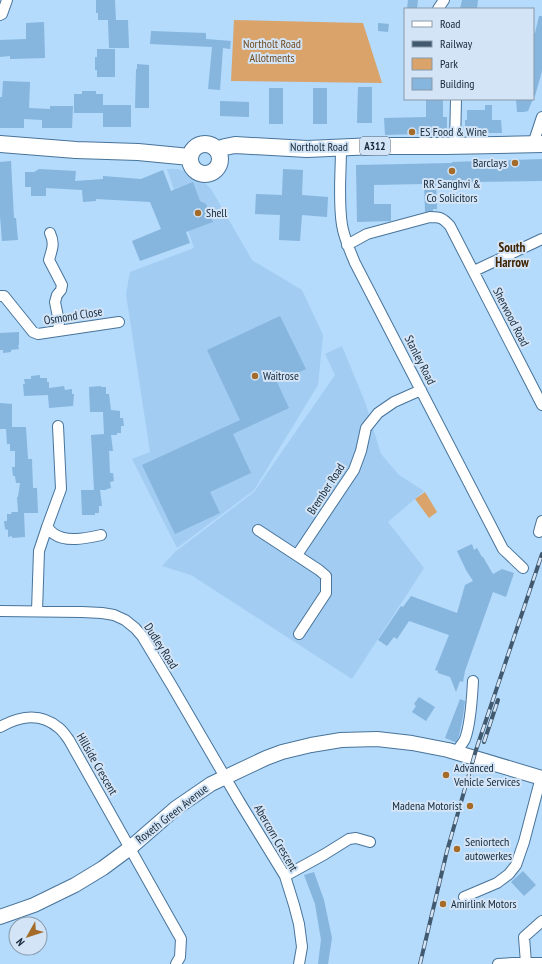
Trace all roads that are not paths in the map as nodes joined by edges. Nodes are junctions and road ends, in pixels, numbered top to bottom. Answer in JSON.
{"nodes":[{"id":1,"x":7,"y":0,"type":"edge"},
{"id":2,"x":0,"y":15,"type":"edge"},
{"id":3,"x":456,"y":100,"type":"edge"},
{"id":4,"x":542,"y":117,"type":"edge"},
{"id":5,"x":0,"y":144,"type":"edge"},
{"id":6,"x":538,"y":144,"type":"edge"},
{"id":7,"x":455,"y":146,"type":"junction"},
{"id":8,"x":341,"y":148,"type":"junction"},
{"id":9,"x":217,"y":150,"type":"junction"},
{"id":10,"x":190,"y":157,"type":"junction"},
{"id":11,"x":50,"y":233,"type":"dead end"},
{"id":12,"x":542,"y":238,"type":"edge"},
{"id":13,"x":347,"y":244,"type":"junction"},
{"id":14,"x":474,"y":271,"type":"junction"},
{"id":15,"x":0,"y":296,"type":"edge"},
{"id":16,"x":119,"y":322,"type":"dead end"},
{"id":17,"x":58,"y":331,"type":"junction"},
{"id":18,"x":421,"y":390,"type":"junction"},
{"id":19,"x":542,"y":406,"type":"edge"},
{"id":20,"x":58,"y":426,"type":"dead end"},
{"id":21,"x":542,"y":521,"type":"edge"},
{"id":22,"x":47,"y":527,"type":"junction"},
{"id":23,"x":258,"y":530,"type":"dead end"},
{"id":24,"x":539,"y":532,"type":"dead end"},
{"id":25,"x":101,"y":535,"type":"dead end"},
{"id":26,"x":297,"y":555,"type":"junction"},
{"id":27,"x":523,"y":568,"type":"dead end"},
{"id":28,"x":0,"y":611,"type":"edge"},
{"id":29,"x":37,"y":611,"type":"junction"},
{"id":30,"x":299,"y":634,"type":"dead end"},
{"id":31,"x":473,"y":681,"type":"dead end"},
{"id":32,"x":0,"y":727,"type":"edge"},
{"id":33,"x":456,"y":752,"type":"junction"},
{"id":34,"x":225,"y":776,"type":"junction"},
{"id":35,"x":541,"y":778,"type":"edge"},
{"id":36,"x":370,"y":842,"type":"dead end"},
{"id":37,"x":130,"y":848,"type":"junction"},
{"id":38,"x":285,"y":876,"type":"junction"},
{"id":39,"x":464,"y":897,"type":"dead end"},
{"id":40,"x":0,"y":917,"type":"edge"},
{"id":41,"x":542,"y":921,"type":"edge"},
{"id":42,"x":526,"y":963,"type":"edge"},
{"id":43,"x":542,"y":963,"type":"edge"},
{"id":44,"x":176,"y":964,"type":"edge"},
{"id":45,"x":299,"y":964,"type":"edge"},
{"id":46,"x":498,"y":964,"type":"edge"}],
"edges":[{"from":1,"to":2,"type":"street"},
{"from":3,"to":7,"type":"street"},
{"from":4,"to":6,"type":"street"},
{"from":5,"to":10,"type":"main road"},
{"from":6,"to":7,"type":"main road","name":"Northolt Road","number":"A312"},
{"from":7,"to":8,"type":"main road","name":"Northolt Road","number":"A312"},
{"from":8,"to":9,"type":"main road","name":"Northolt Road","number":"A312"},
{"from":8,"to":13,"type":"street","name":"Stanley Road"},
{"from":9,"to":10,"type":"main road","name":"Northolt Road","number":"A312"},
{"from":9,"to":10,"type":"main road"},
{"from":11,"to":17,"type":"street"},
{"from":12,"to":14,"type":"street"},
{"from":13,"to":14,"type":"street","name":"Sherwood Road"},
{"from":13,"to":18,"type":"street","name":"Stanley Road"},
{"from":14,"to":19,"type":"street","name":"Sherwood Road"},
{"from":15,"to":17,"type":"street","name":"Osmond Close"},
{"from":16,"to":17,"type":"street","name":"Osmond Close"},
{"from":18,"to":26,"type":"street","name":"Brember Road"},
{"from":18,"to":27,"type":"street","name":"Stanley Road"},
{"from":20,"to":22,"type":"street"},
{"from":21,"to":24,"type":"street"},
{"from":22,"to":25,"type":"street"},
{"from":22,"to":29,"type":"street"},
{"from":23,"to":26,"type":"street"},
{"from":26,"to":30,"type":"street"},
{"from":28,"to":29,"type":"street","name":"Dudley Road"},
{"from":29,"to":34,"type":"street","name":"Dudley Road"},
{"from":31,"to":33,"type":"street"},
{"from":32,"to":37,"type":"street","name":"Hillside Crescent"},
{"from":33,"to":34,"type":"street","name":"Roxeth Green Avenue"},
{"from":33,"to":35,"type":"street","name":"Roxeth Green Avenue"},
{"from":34,"to":37,"type":"street","name":"Roxeth Green Avenue"},
{"from":34,"to":38,"type":"street","name":"Abercorn Crescent"},
{"from":35,"to":39,"type":"street"},
{"from":36,"to":38,"type":"street"},
{"from":37,"to":40,"type":"street","name":"Roxeth Green Avenue"},
{"from":37,"to":44,"type":"street","name":"Hillside Crescent"},
{"from":38,"to":45,"type":"street","name":"Abercorn Crescent"},
{"from":41,"to":42,"type":"street"},
{"from":42,"to":43,"type":"street"},
{"from":42,"to":46,"type":"street"}]}
